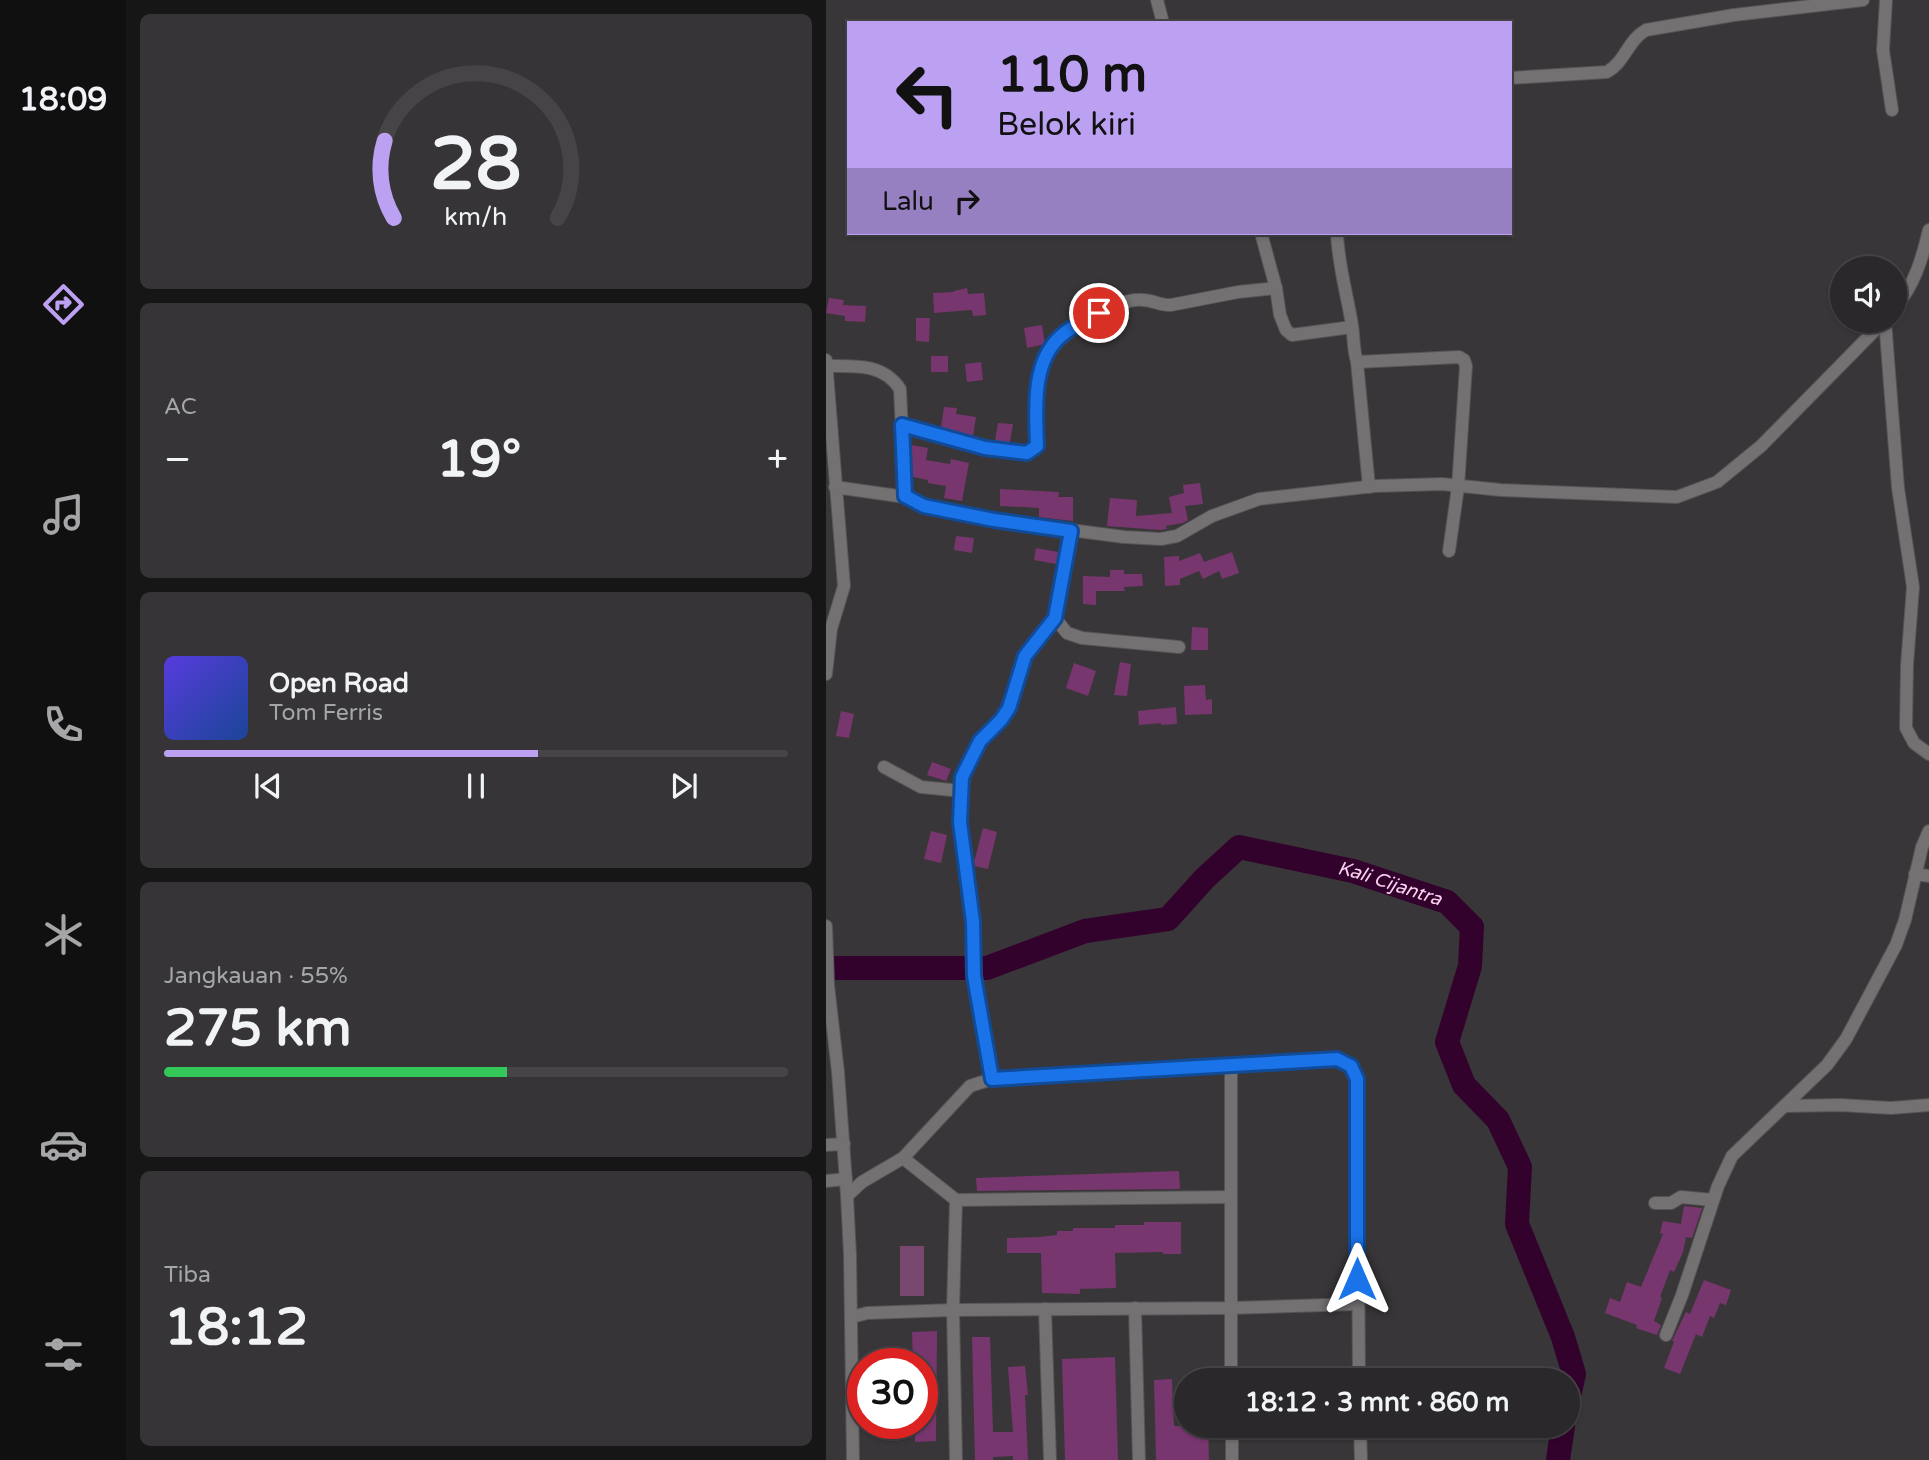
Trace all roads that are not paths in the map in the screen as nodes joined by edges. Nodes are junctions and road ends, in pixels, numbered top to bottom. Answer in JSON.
{"nodes":[{"id":1,"x":1157,"y":0,"type":"edge"},
{"id":2,"x":1863,"y":0,"type":"edge"},
{"id":3,"x":1886,"y":0,"type":"edge"},
{"id":4,"x":1162,"y":21,"type":"edge"},
{"id":5,"x":1512,"y":78,"type":"edge"},
{"id":6,"x":1892,"y":110,"type":"dead end"},
{"id":7,"x":1929,"y":230,"type":"edge"},
{"id":8,"x":1262,"y":235,"type":"edge"},
{"id":9,"x":1337,"y":235,"type":"edge"},
{"id":10,"x":1276,"y":288,"type":"junction"},
{"id":11,"x":1907,"y":293,"type":"edge"},
{"id":12,"x":1352,"y":327,"type":"junction"},
{"id":13,"x":1872,"y":333,"type":"edge"},
{"id":14,"x":1886,"y":333,"type":"edge"},
{"id":15,"x":826,"y":360,"type":"edge"},
{"id":16,"x":1357,"y":362,"type":"junction"},
{"id":17,"x":826,"y":366,"type":"edge"},
{"id":18,"x":902,"y":425,"type":"junction"},
{"id":19,"x":835,"y":487,"type":"junction"},
{"id":20,"x":1369,"y":487,"type":"junction"},
{"id":21,"x":1458,"y":487,"type":"junction"},
{"id":22,"x":905,"y":496,"type":"junction"},
{"id":23,"x":1071,"y":531,"type":"junction"},
{"id":24,"x":1449,"y":551,"type":"dead end"},
{"id":25,"x":1055,"y":618,"type":"junction"},
{"id":26,"x":1179,"y":647,"type":"dead end"},
{"id":27,"x":826,"y":674,"type":"edge"},
{"id":28,"x":1929,"y":754,"type":"edge"},
{"id":29,"x":884,"y":767,"type":"dead end"},
{"id":30,"x":962,"y":791,"type":"junction"},
{"id":31,"x":1929,"y":831,"type":"edge"},
{"id":32,"x":1915,"y":874,"type":"junction"},
{"id":33,"x":1929,"y":876,"type":"edge"},
{"id":34,"x":826,"y":926,"type":"edge"},
{"id":35,"x":827,"y":960,"type":"edge"},
{"id":36,"x":828,"y":985,"type":"edge"},
{"id":37,"x":1231,"y":1065,"type":"junction"},
{"id":38,"x":992,"y":1079,"type":"junction"},
{"id":39,"x":1929,"y":1105,"type":"edge"},
{"id":40,"x":1786,"y":1106,"type":"junction"},
{"id":41,"x":826,"y":1144,"type":"edge"},
{"id":42,"x":844,"y":1144,"type":"junction"},
{"id":43,"x":903,"y":1158,"type":"junction"},
{"id":44,"x":846,"y":1179,"type":"junction"},
{"id":45,"x":827,"y":1180,"type":"edge"},
{"id":46,"x":847,"y":1196,"type":"junction"},
{"id":47,"x":1231,"y":1197,"type":"junction"},
{"id":48,"x":956,"y":1200,"type":"junction"},
{"id":49,"x":1713,"y":1200,"type":"junction"},
{"id":50,"x":1655,"y":1203,"type":"dead end"},
{"id":51,"x":1358,"y":1304,"type":"junction"},
{"id":52,"x":1135,"y":1308,"type":"junction"},
{"id":53,"x":1231,"y":1308,"type":"junction"},
{"id":54,"x":1045,"y":1309,"type":"junction"},
{"id":55,"x":953,"y":1310,"type":"junction"},
{"id":56,"x":852,"y":1317,"type":"junction"},
{"id":57,"x":1666,"y":1335,"type":"dead end"},
{"id":58,"x":1231,"y":1368,"type":"edge"},
{"id":59,"x":1359,"y":1368,"type":"edge"},
{"id":60,"x":1232,"y":1438,"type":"edge"},
{"id":61,"x":1360,"y":1438,"type":"edge"},
{"id":62,"x":853,"y":1460,"type":"edge"},
{"id":63,"x":956,"y":1460,"type":"edge"},
{"id":64,"x":1049,"y":1460,"type":"edge"},
{"id":65,"x":1139,"y":1460,"type":"edge"},
{"id":66,"x":1232,"y":1460,"type":"edge"},
{"id":67,"x":1361,"y":1460,"type":"edge"}],
"edges":[{"from":1,"to":4,"type":"street"},
{"from":2,"to":5,"type":"street"},
{"from":3,"to":6,"type":"street"},
{"from":7,"to":11,"type":"street"},
{"from":8,"to":10,"type":"street"},
{"from":9,"to":12,"type":"street"},
{"from":10,"to":12,"type":"street"},
{"from":10,"to":18,"type":"street"},
{"from":12,"to":16,"type":"street"},
{"from":13,"to":21,"type":"street"},
{"from":14,"to":28,"type":"street"},
{"from":15,"to":17,"type":"street"},
{"from":16,"to":20,"type":"street"},
{"from":16,"to":21,"type":"street"},
{"from":17,"to":18,"type":"street"},
{"from":17,"to":19,"type":"street"},
{"from":18,"to":22,"type":"street"},
{"from":19,"to":22,"type":"street"},
{"from":19,"to":27,"type":"street"},
{"from":20,"to":21,"type":"street"},
{"from":20,"to":23,"type":"street"},
{"from":21,"to":24,"type":"street"},
{"from":22,"to":23,"type":"street"},
{"from":23,"to":25,"type":"street"},
{"from":25,"to":26,"type":"street"},
{"from":25,"to":30,"type":"street"},
{"from":29,"to":30,"type":"street"},
{"from":30,"to":38,"type":"street"},
{"from":31,"to":32,"type":"street"},
{"from":32,"to":33,"type":"street"},
{"from":32,"to":40,"type":"street"},
{"from":34,"to":35,"type":"street"},
{"from":35,"to":36,"type":"street"},
{"from":36,"to":42,"type":"street"},
{"from":37,"to":38,"type":"street"},
{"from":37,"to":47,"type":"street"},
{"from":37,"to":51,"type":"street"},
{"from":38,"to":43,"type":"street"},
{"from":39,"to":40,"type":"street"},
{"from":40,"to":49,"type":"street"},
{"from":41,"to":42,"type":"street"},
{"from":42,"to":44,"type":"street"},
{"from":43,"to":46,"type":"street"},
{"from":43,"to":48,"type":"street"},
{"from":44,"to":45,"type":"street"},
{"from":44,"to":46,"type":"street"},
{"from":46,"to":56,"type":"street"},
{"from":47,"to":48,"type":"street"},
{"from":47,"to":53,"type":"street"},
{"from":48,"to":55,"type":"street"},
{"from":49,"to":50,"type":"street"},
{"from":49,"to":57,"type":"street"},
{"from":51,"to":53,"type":"street"},
{"from":51,"to":59,"type":"street"},
{"from":52,"to":53,"type":"street"},
{"from":52,"to":54,"type":"street"},
{"from":52,"to":65,"type":"street"},
{"from":53,"to":58,"type":"street"},
{"from":54,"to":55,"type":"street"},
{"from":54,"to":64,"type":"street"},
{"from":55,"to":56,"type":"street"},
{"from":55,"to":63,"type":"street"},
{"from":56,"to":62,"type":"street"},
{"from":60,"to":66,"type":"street"},
{"from":61,"to":67,"type":"street"}]}
